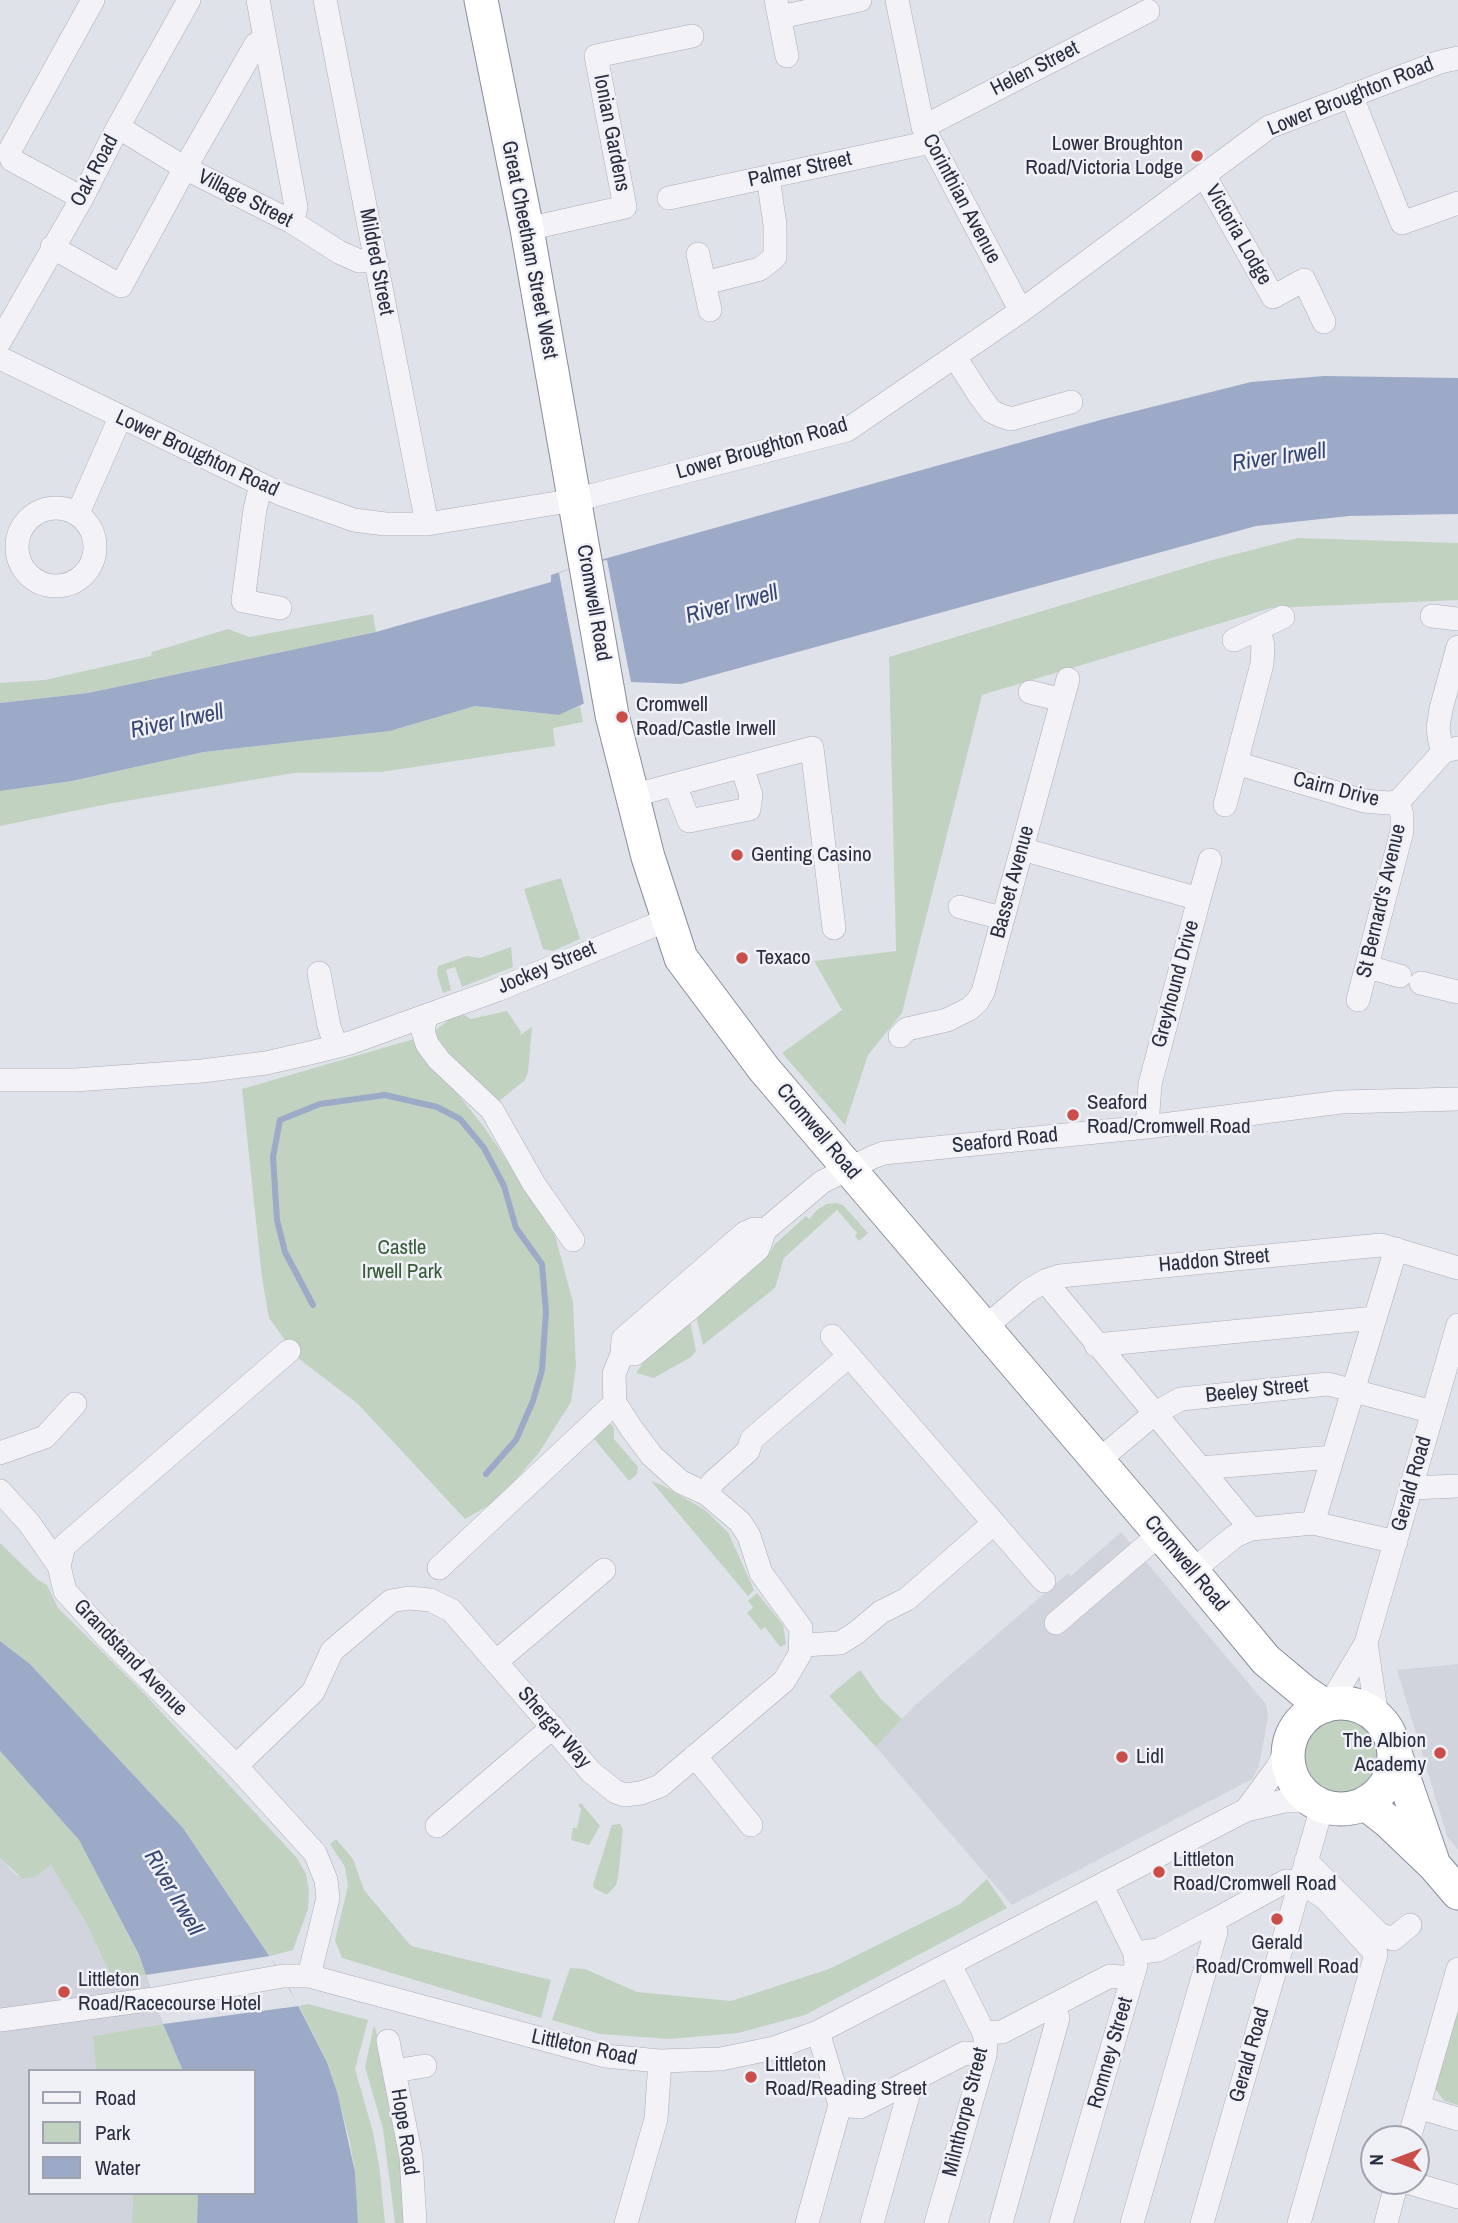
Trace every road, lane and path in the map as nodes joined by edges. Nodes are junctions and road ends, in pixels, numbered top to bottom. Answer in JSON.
{"nodes":[{"id":1,"x":93,"y":0,"type":"edge"},
{"id":2,"x":189,"y":0,"type":"edge"},
{"id":3,"x":258,"y":0,"type":"edge"},
{"id":4,"x":326,"y":0,"type":"edge"},
{"id":5,"x":481,"y":0,"type":"edge"},
{"id":6,"x":860,"y":0,"type":"edge"},
{"id":7,"x":897,"y":0,"type":"edge"},
{"id":8,"x":778,"y":9,"type":"edge"},
{"id":9,"x":1148,"y":11,"type":"dead end"},
{"id":10,"x":692,"y":36,"type":"dead end"},
{"id":11,"x":265,"y":40,"type":"junction"},
{"id":12,"x":787,"y":56,"type":"dead end"},
{"id":13,"x":1458,"y":58,"type":"edge"},
{"id":14,"x":1351,"y":95,"type":"junction"},
{"id":15,"x":118,"y":127,"type":"junction"},
{"id":16,"x":927,"y":134,"type":"junction"},
{"id":17,"x":185,"y":168,"type":"junction"},
{"id":18,"x":1204,"y":175,"type":"junction"},
{"id":19,"x":768,"y":177,"type":"junction"},
{"id":20,"x":82,"y":198,"type":"junction"},
{"id":21,"x":669,"y":198,"type":"dead end"},
{"id":22,"x":1458,"y":203,"type":"edge"},
{"id":23,"x":292,"y":222,"type":"junction"},
{"id":24,"x":527,"y":229,"type":"junction"},
{"id":25,"x":52,"y":247,"type":"junction"},
{"id":26,"x":698,"y":254,"type":"dead end"},
{"id":27,"x":375,"y":260,"type":"junction"},
{"id":28,"x":705,"y":283,"type":"junction"},
{"id":29,"x":710,"y":310,"type":"dead end"},
{"id":30,"x":1021,"y":312,"type":"junction"},
{"id":31,"x":1324,"y":322,"type":"dead end"},
{"id":32,"x":0,"y":341,"type":"edge"},
{"id":33,"x":955,"y":357,"type":"junction"},
{"id":34,"x":0,"y":358,"type":"edge"},
{"id":35,"x":1071,"y":402,"type":"dead end"},
{"id":36,"x":120,"y":418,"type":"junction"},
{"id":37,"x":261,"y":485,"type":"junction"},
{"id":38,"x":575,"y":500,"type":"junction"},
{"id":39,"x":78,"y":513,"type":"dead end"},
{"id":40,"x":427,"y":524,"type":"junction"},
{"id":41,"x":280,"y":608,"type":"dead end"},
{"id":42,"x":1432,"y":616,"type":"dead end"},
{"id":43,"x":1283,"y":617,"type":"dead end"},
{"id":44,"x":1458,"y":619,"type":"edge"},
{"id":45,"x":1259,"y":629,"type":"junction"},
{"id":46,"x":1234,"y":640,"type":"dead end"},
{"id":47,"x":1458,"y":647,"type":"edge"},
{"id":48,"x":1030,"y":692,"type":"dead end"},
{"id":49,"x":1451,"y":750,"type":"edge"},
{"id":50,"x":1236,"y":763,"type":"junction"},
{"id":51,"x":742,"y":767,"type":"junction"},
{"id":52,"x":675,"y":785,"type":"junction"},
{"id":53,"x":631,"y":796,"type":"junction"},
{"id":54,"x":1398,"y":802,"type":"junction"},
{"id":55,"x":1225,"y":806,"type":"dead end"},
{"id":56,"x":1022,"y":849,"type":"junction"},
{"id":57,"x":1210,"y":860,"type":"dead end"},
{"id":58,"x":1199,"y":899,"type":"junction"},
{"id":59,"x":960,"y":907,"type":"dead end"},
{"id":60,"x":1002,"y":918,"type":"junction"},
{"id":61,"x":667,"y":919,"type":"junction"},
{"id":62,"x":834,"y":928,"type":"dead end"},
{"id":63,"x":1368,"y":967,"type":"junction"},
{"id":64,"x":319,"y":973,"type":"dead end"},
{"id":65,"x":1458,"y":992,"type":"edge"},
{"id":66,"x":1358,"y":1000,"type":"dead end"},
{"id":67,"x":426,"y":1016,"type":"junction"},
{"id":68,"x":900,"y":1036,"type":"dead end"},
{"id":69,"x":336,"y":1046,"type":"junction"},
{"id":70,"x":0,"y":1080,"type":"edge"},
{"id":71,"x":1458,"y":1099,"type":"edge"},
{"id":72,"x":1147,"y":1127,"type":"junction"},
{"id":73,"x":848,"y":1168,"type":"junction"},
{"id":74,"x":573,"y":1240,"type":"dead end"},
{"id":75,"x":1396,"y":1250,"type":"junction"},
{"id":76,"x":1458,"y":1268,"type":"edge"},
{"id":77,"x":1045,"y":1281,"type":"junction"},
{"id":78,"x":1375,"y":1318,"type":"junction"},
{"id":79,"x":984,"y":1328,"type":"junction"},
{"id":80,"x":1457,"y":1331,"type":"edge"},
{"id":81,"x":832,"y":1336,"type":"dead end"},
{"id":82,"x":1096,"y":1345,"type":"junction"},
{"id":83,"x":289,"y":1351,"type":"dead end"},
{"id":84,"x":849,"y":1356,"type":"junction"},
{"id":85,"x":1353,"y":1391,"type":"junction"},
{"id":86,"x":615,"y":1403,"type":"junction"},
{"id":87,"x":75,"y":1404,"type":"dead end"},
{"id":88,"x":1433,"y":1412,"type":"junction"},
{"id":89,"x":1154,"y":1413,"type":"junction"},
{"id":90,"x":0,"y":1453,"type":"edge"},
{"id":91,"x":1333,"y":1457,"type":"junction"},
{"id":92,"x":1098,"y":1461,"type":"junction"},
{"id":93,"x":1200,"y":1468,"type":"junction"},
{"id":94,"x":1458,"y":1486,"type":"edge"},
{"id":95,"x":1411,"y":1488,"type":"junction"},
{"id":96,"x":0,"y":1491,"type":"edge"},
{"id":97,"x":707,"y":1494,"type":"junction"},
{"id":98,"x":993,"y":1523,"type":"junction"},
{"id":99,"x":1312,"y":1524,"type":"junction"},
{"id":100,"x":1251,"y":1529,"type":"junction"},
{"id":101,"x":1160,"y":1534,"type":"junction"},
{"id":102,"x":1395,"y":1542,"type":"junction"},
{"id":103,"x":59,"y":1566,"type":"junction"},
{"id":104,"x":439,"y":1568,"type":"dead end"},
{"id":105,"x":604,"y":1570,"type":"dead end"},
{"id":106,"x":1192,"y":1571,"type":"junction"},
{"id":107,"x":1044,"y":1581,"type":"dead end"},
{"id":108,"x":1056,"y":1623,"type":"dead end"},
{"id":109,"x":1366,"y":1643,"type":"junction"},
{"id":110,"x":802,"y":1645,"type":"junction"},
{"id":111,"x":1266,"y":1660,"type":"junction"},
{"id":112,"x":497,"y":1661,"type":"junction"},
{"id":113,"x":1328,"y":1705,"type":"junction"},
{"id":114,"x":1377,"y":1717,"type":"junction"},
{"id":115,"x":553,"y":1727,"type":"junction"},
{"id":116,"x":1289,"y":1742,"type":"junction"},
{"id":117,"x":1394,"y":1750,"type":"junction"},
{"id":118,"x":695,"y":1756,"type":"junction"},
{"id":119,"x":236,"y":1766,"type":"junction"},
{"id":120,"x":1317,"y":1804,"type":"junction"},
{"id":121,"x":1366,"y":1804,"type":"junction"},
{"id":122,"x":1246,"y":1810,"type":"junction"},
{"id":123,"x":751,"y":1825,"type":"dead end"},
{"id":124,"x":437,"y":1826,"type":"dead end"},
{"id":125,"x":1434,"y":1865,"type":"junction"},
{"id":126,"x":1303,"y":1871,"type":"junction"},
{"id":127,"x":1102,"y":1886,"type":"junction"},
{"id":128,"x":1458,"y":1894,"type":"edge"},
{"id":129,"x":1211,"y":1922,"type":"junction"},
{"id":130,"x":1410,"y":1926,"type":"dead end"},
{"id":131,"x":1135,"y":1953,"type":"junction"},
{"id":132,"x":950,"y":1965,"type":"junction"},
{"id":133,"x":1458,"y":1969,"type":"edge"},
{"id":134,"x":309,"y":1976,"type":"junction"},
{"id":135,"x":1132,"y":1978,"type":"junction"},
{"id":136,"x":1052,"y":2006,"type":"junction"},
{"id":137,"x":0,"y":2020,"type":"edge"},
{"id":138,"x":818,"y":2032,"type":"junction"},
{"id":139,"x":388,"y":2041,"type":"dead end"},
{"id":140,"x":985,"y":2044,"type":"junction"},
{"id":141,"x":660,"y":2061,"type":"junction"},
{"id":142,"x":425,"y":2066,"type":"dead end"},
{"id":143,"x":394,"y":2071,"type":"junction"},
{"id":144,"x":906,"y":2083,"type":"junction"},
{"id":145,"x":840,"y":2105,"type":"junction"},
{"id":146,"x":1418,"y":2108,"type":"junction"},
{"id":147,"x":1458,"y":2119,"type":"edge"},
{"id":148,"x":1413,"y":2125,"type":"edge"},
{"id":149,"x":1430,"y":2189,"type":"edge"},
{"id":150,"x":1393,"y":2195,"type":"edge"},
{"id":151,"x":1458,"y":2197,"type":"edge"},
{"id":152,"x":415,"y":2223,"type":"edge"},
{"id":153,"x":626,"y":2223,"type":"edge"},
{"id":154,"x":807,"y":2223,"type":"edge"},
{"id":155,"x":872,"y":2223,"type":"edge"},
{"id":156,"x":936,"y":2223,"type":"edge"},
{"id":157,"x":1001,"y":2223,"type":"edge"},
{"id":158,"x":1061,"y":2223,"type":"edge"},
{"id":159,"x":1132,"y":2223,"type":"edge"},
{"id":160,"x":1202,"y":2223,"type":"edge"},
{"id":161,"x":1299,"y":2223,"type":"edge"},
{"id":162,"x":1386,"y":2223,"type":"edge"}],
"edges":[{"from":1,"to":20,"type":"street"},
{"from":2,"to":15,"type":"street","name":"Oak Road"},
{"from":3,"to":11,"type":"street"},
{"from":4,"to":27,"type":"street","name":"Mildred Street"},
{"from":5,"to":24,"type":"highway","name":"Great Cheetham Street West"},
{"from":6,"to":8,"type":"street"},
{"from":7,"to":16,"type":"street","name":"Corinthian Avenue"},
{"from":8,"to":12,"type":"street"},
{"from":9,"to":16,"type":"street","name":"Helen Street"},
{"from":10,"to":24,"type":"street","name":"Ionian Gardens"},
{"from":11,"to":17,"type":"street"},
{"from":11,"to":23,"type":"street"},
{"from":13,"to":14,"type":"street","name":"Lower Broughton Road"},
{"from":14,"to":18,"type":"street","name":"Lower Broughton Road"},
{"from":14,"to":22,"type":"street"},
{"from":15,"to":17,"type":"street","name":"Village Street"},
{"from":15,"to":20,"type":"street","name":"Oak Road"},
{"from":16,"to":19,"type":"street","name":"Palmer Street"},
{"from":16,"to":30,"type":"street","name":"Corinthian Avenue"},
{"from":17,"to":23,"type":"street","name":"Village Street"},
{"from":17,"to":25,"type":"street"},
{"from":18,"to":30,"type":"street","name":"Lower Broughton Road"},
{"from":18,"to":31,"type":"street","name":"Victoria Lodge"},
{"from":19,"to":21,"type":"street","name":"Palmer Street"},
{"from":19,"to":28,"type":"street"},
{"from":20,"to":25,"type":"street","name":"Oak Road"},
{"from":23,"to":27,"type":"street","name":"Village Street"},
{"from":24,"to":38,"type":"highway","name":"Great Cheetham Street West"},
{"from":25,"to":32,"type":"street","name":"Oak Road"},
{"from":26,"to":28,"type":"street"},
{"from":27,"to":40,"type":"street","name":"Mildred Street"},
{"from":28,"to":29,"type":"street"},
{"from":30,"to":33,"type":"street","name":"Lower Broughton Road"},
{"from":33,"to":35,"type":"street"},
{"from":33,"to":38,"type":"street","name":"Lower Broughton Road"},
{"from":34,"to":36,"type":"street","name":"Lower Broughton Road"},
{"from":36,"to":37,"type":"street","name":"Lower Broughton Road"},
{"from":36,"to":39,"type":"street"},
{"from":37,"to":40,"type":"street","name":"Lower Broughton Road"},
{"from":37,"to":41,"type":"street"},
{"from":38,"to":40,"type":"street","name":"Lower Broughton Road"},
{"from":38,"to":53,"type":"highway","name":"Cromwell Road"},
{"from":42,"to":44,"type":"street"},
{"from":43,"to":45,"type":"street"},
{"from":45,"to":46,"type":"street"},
{"from":45,"to":50,"type":"street"},
{"from":47,"to":49,"type":"street"},
{"from":48,"to":56,"type":"street","name":"Basset Avenue"},
{"from":49,"to":54,"type":"street","name":"Cairn Drive"},
{"from":50,"to":54,"type":"street","name":"Cairn Drive"},
{"from":50,"to":55,"type":"street"},
{"from":51,"to":52,"type":"street"},
{"from":51,"to":52,"type":"street"},
{"from":51,"to":62,"type":"street"},
{"from":52,"to":53,"type":"street"},
{"from":53,"to":61,"type":"highway","name":"Cromwell Road"},
{"from":54,"to":63,"type":"street","name":"St Bernard's Avenue"},
{"from":56,"to":58,"type":"street","name":"Greyhound Drive"},
{"from":56,"to":60,"type":"street","name":"Basset Avenue"},
{"from":57,"to":58,"type":"street"},
{"from":58,"to":72,"type":"street","name":"Greyhound Drive"},
{"from":59,"to":60,"type":"street"},
{"from":60,"to":68,"type":"street","name":"Basset Avenue"},
{"from":61,"to":67,"type":"street","name":"Jockey Street"},
{"from":61,"to":73,"type":"highway","name":"Cromwell Road"},
{"from":63,"to":65,"type":"street"},
{"from":63,"to":66,"type":"street","name":"St Bernard's Avenue"},
{"from":64,"to":69,"type":"street"},
{"from":67,"to":69,"type":"street","name":"Jockey Street"},
{"from":67,"to":74,"type":"street"},
{"from":69,"to":70,"type":"street","name":"Jockey Street"},
{"from":71,"to":72,"type":"street","name":"Seaford Road"},
{"from":72,"to":73,"type":"street","name":"Seaford Road"},
{"from":73,"to":79,"type":"highway","name":"Cromwell Road"},
{"from":73,"to":86,"type":"street","name":"Seaford Road"},
{"from":75,"to":76,"type":"street","name":"Haddon Street"},
{"from":75,"to":77,"type":"street","name":"Haddon Street"},
{"from":75,"to":78,"type":"street"},
{"from":77,"to":79,"type":"street","name":"Haddon Street"},
{"from":77,"to":82,"type":"street"},
{"from":78,"to":82,"type":"street"},
{"from":78,"to":85,"type":"street"},
{"from":79,"to":92,"type":"highway","name":"Cromwell Road"},
{"from":80,"to":88,"type":"street","name":"Gerald Road"},
{"from":81,"to":84,"type":"street"},
{"from":82,"to":89,"type":"street"},
{"from":83,"to":103,"type":"street"},
{"from":84,"to":97,"type":"street"},
{"from":84,"to":98,"type":"street"},
{"from":85,"to":88,"type":"street","name":"Beeley Street"},
{"from":85,"to":89,"type":"street","name":"Beeley Street"},
{"from":85,"to":91,"type":"street"},
{"from":86,"to":97,"type":"street"},
{"from":86,"to":104,"type":"street"},
{"from":87,"to":90,"type":"street"},
{"from":88,"to":95,"type":"street","name":"Gerald Road"},
{"from":89,"to":92,"type":"street","name":"Beeley Street"},
{"from":89,"to":93,"type":"street"},
{"from":91,"to":93,"type":"street"},
{"from":91,"to":99,"type":"street"},
{"from":92,"to":101,"type":"highway","name":"Cromwell Road"},
{"from":93,"to":100,"type":"street"},
{"from":94,"to":95,"type":"street"},
{"from":95,"to":102,"type":"street","name":"Gerald Road"},
{"from":96,"to":103,"type":"street","name":"Grandstand Avenue"},
{"from":97,"to":110,"type":"street"},
{"from":98,"to":107,"type":"street"},
{"from":98,"to":110,"type":"street"},
{"from":99,"to":100,"type":"street"},
{"from":99,"to":102,"type":"street"},
{"from":100,"to":106,"type":"street"},
{"from":101,"to":106,"type":"highway","name":"Cromwell Road"},
{"from":101,"to":108,"type":"street"},
{"from":102,"to":109,"type":"street","name":"Gerald Road"},
{"from":103,"to":119,"type":"street","name":"Grandstand Avenue"},
{"from":105,"to":112,"type":"street"},
{"from":106,"to":111,"type":"highway","name":"Cromwell Road"},
{"from":109,"to":113,"type":"street","name":"Gerald Road"},
{"from":109,"to":114,"type":"street","name":"Gerald Road"},
{"from":110,"to":118,"type":"street","name":"Shergar Way"},
{"from":111,"to":113,"type":"highway","name":"Cromwell Road"},
{"from":111,"to":116,"type":"highway","name":"Cromwell Road"},
{"from":112,"to":115,"type":"street","name":"Shergar Way"},
{"from":112,"to":119,"type":"street","name":"Shergar Way"},
{"from":113,"to":114,"type":"highway"},
{"from":113,"to":116,"type":"highway"},
{"from":114,"to":117,"type":"highway"},
{"from":115,"to":118,"type":"street","name":"Shergar Way"},
{"from":115,"to":124,"type":"street"},
{"from":116,"to":120,"type":"highway"},
{"from":116,"to":122,"type":"street","name":"Littleton Road"},
{"from":117,"to":121,"type":"highway"},
{"from":117,"to":125,"type":"highway"},
{"from":118,"to":123,"type":"street"},
{"from":119,"to":134,"type":"street","name":"Grandstand Avenue"},
{"from":120,"to":121,"type":"highway"},
{"from":120,"to":122,"type":"street","name":"Littleton Road"},
{"from":120,"to":126,"type":"street","name":"Gerald Road"},
{"from":121,"to":125,"type":"highway"},
{"from":122,"to":127,"type":"street","name":"Littleton Road"},
{"from":125,"to":128,"type":"highway"},
{"from":126,"to":129,"type":"street"},
{"from":126,"to":130,"type":"street"},
{"from":126,"to":160,"type":"street","name":"Gerald Road"},
{"from":126,"to":161,"type":"street"},
{"from":127,"to":131,"type":"street"},
{"from":127,"to":132,"type":"street","name":"Littleton Road"},
{"from":129,"to":131,"type":"street"},
{"from":129,"to":159,"type":"street"},
{"from":131,"to":135,"type":"street","name":"Romney Street"},
{"from":132,"to":138,"type":"street","name":"Littleton Road"},
{"from":132,"to":140,"type":"street","name":"Milnthorpe Street"},
{"from":133,"to":146,"type":"street"},
{"from":134,"to":137,"type":"street","name":"Littleton Road"},
{"from":134,"to":141,"type":"street","name":"Littleton Road"},
{"from":135,"to":136,"type":"street"},
{"from":135,"to":158,"type":"street","name":"Romney Street"},
{"from":136,"to":140,"type":"street"},
{"from":136,"to":157,"type":"street"},
{"from":138,"to":141,"type":"street","name":"Littleton Road"},
{"from":138,"to":145,"type":"street"},
{"from":139,"to":143,"type":"street","name":"Hope Road"},
{"from":140,"to":144,"type":"street"},
{"from":140,"to":156,"type":"street","name":"Milnthorpe Street"},
{"from":141,"to":153,"type":"street"},
{"from":142,"to":143,"type":"street"},
{"from":143,"to":152,"type":"street","name":"Hope Road"},
{"from":144,"to":145,"type":"street"},
{"from":144,"to":155,"type":"street"},
{"from":145,"to":154,"type":"street"},
{"from":146,"to":147,"type":"street"},
{"from":146,"to":148,"type":"street"},
{"from":149,"to":151,"type":"street"},
{"from":150,"to":162,"type":"street"}]}
